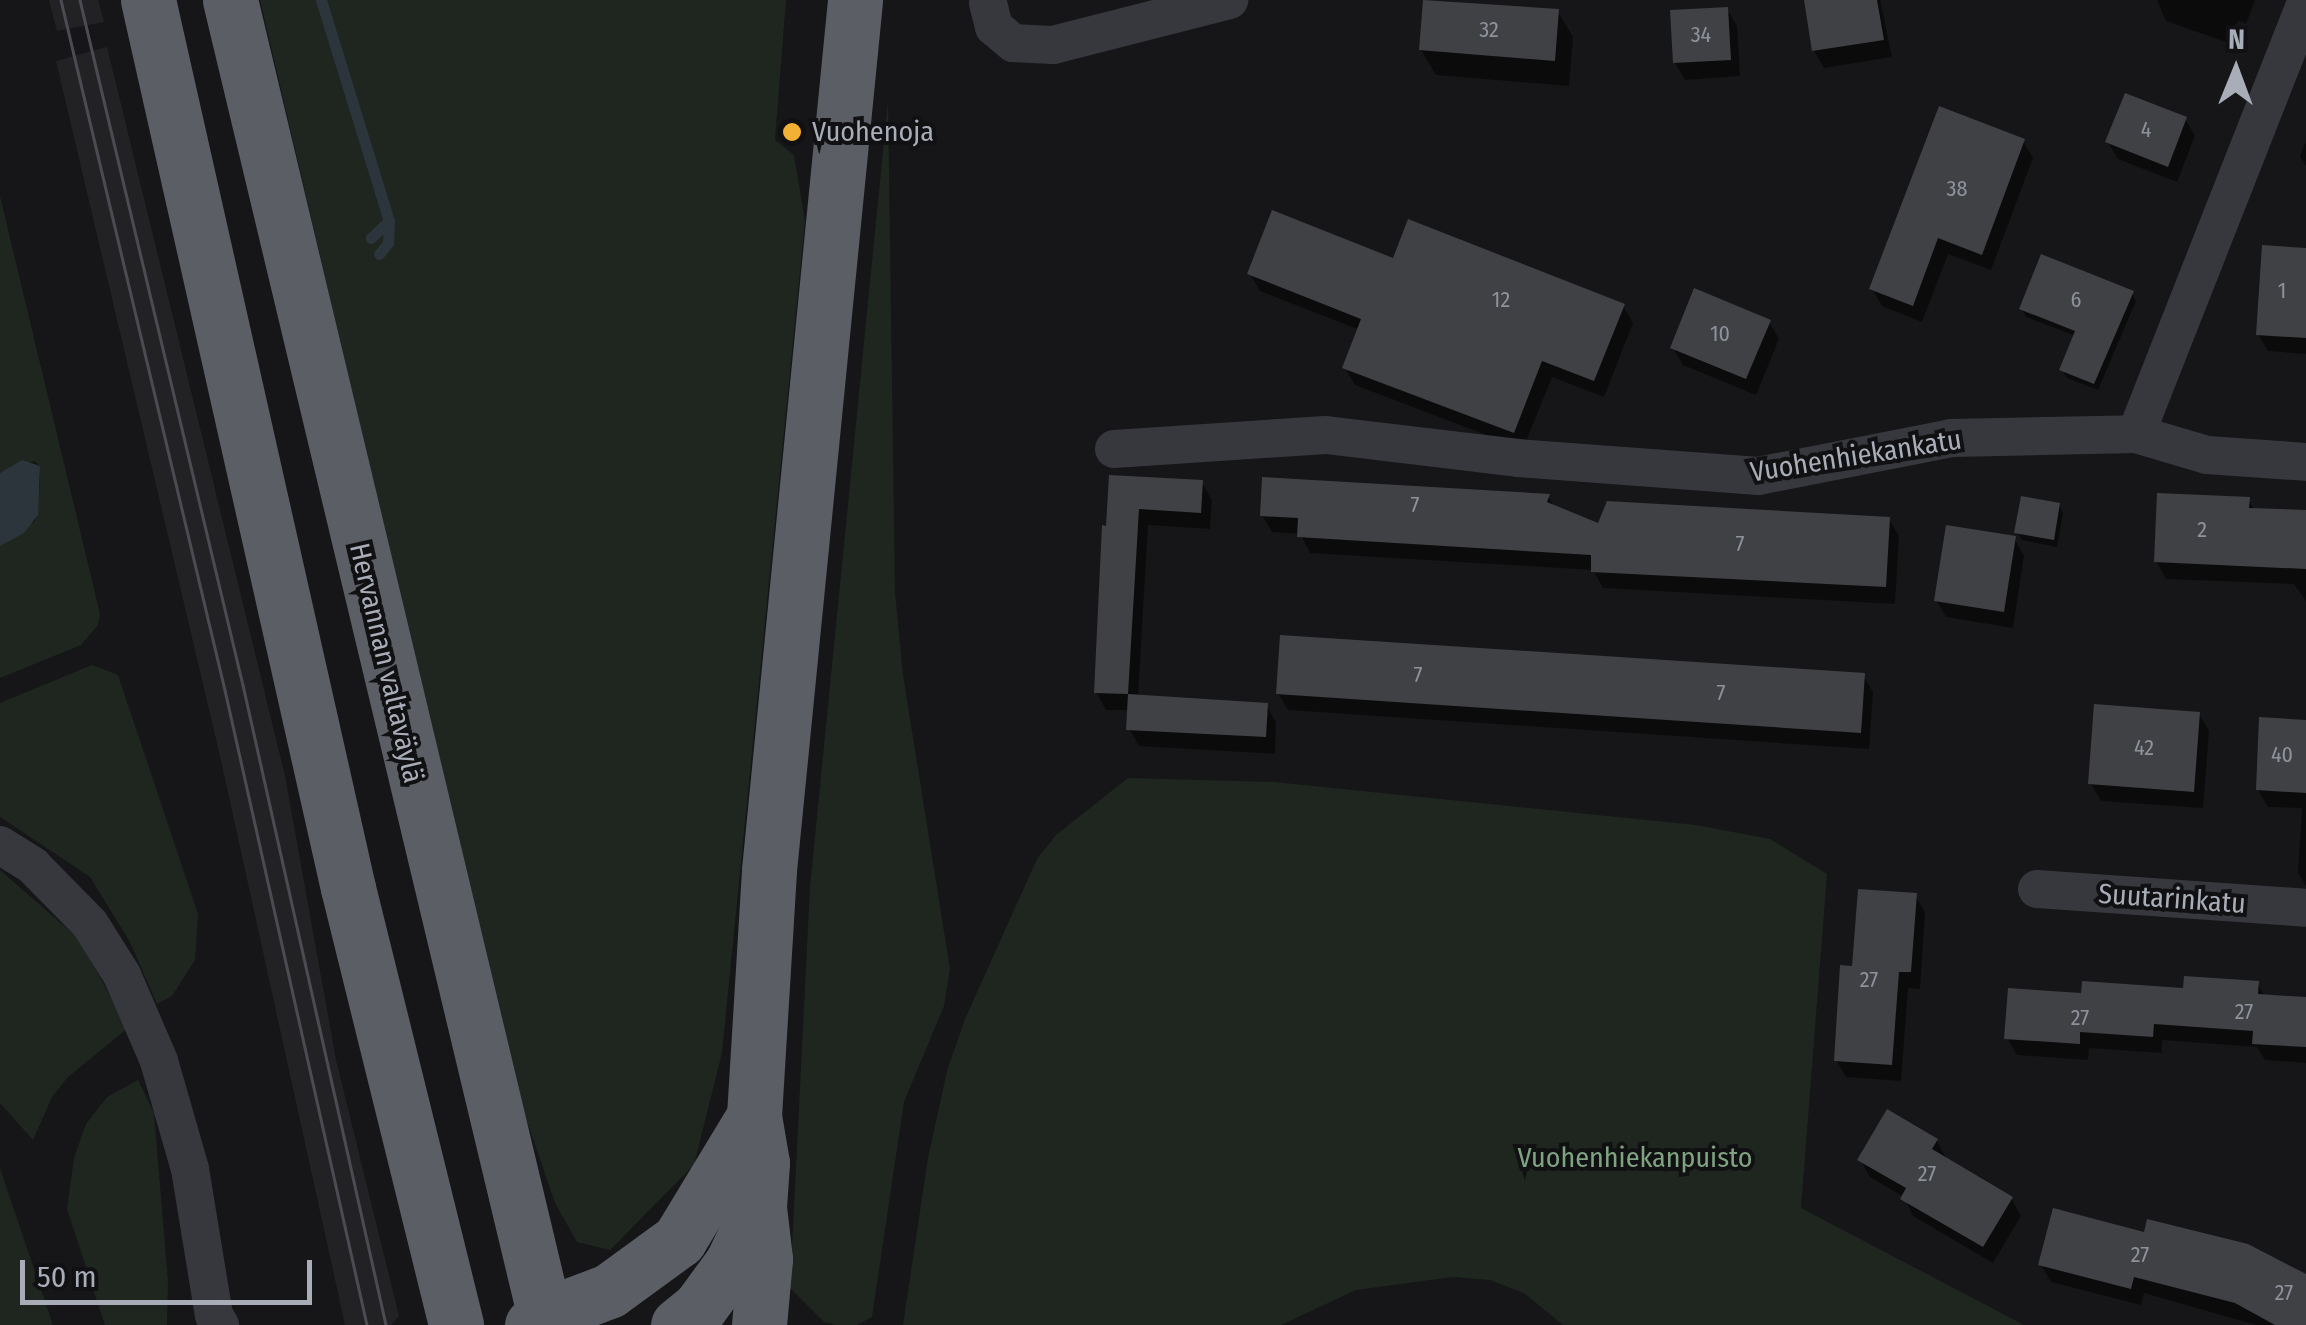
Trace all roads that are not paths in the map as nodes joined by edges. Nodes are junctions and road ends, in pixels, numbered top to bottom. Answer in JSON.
{"nodes":[{"id":1,"x":148,"y":0,"type":"edge"},
{"id":2,"x":230,"y":0,"type":"edge"},
{"id":3,"x":855,"y":0,"type":"edge"},
{"id":4,"x":1229,"y":0,"type":"edge"},
{"id":5,"x":2306,"y":2,"type":"edge"},
{"id":6,"x":988,"y":3,"type":"dead end"},
{"id":7,"x":2136,"y":434,"type":"junction"},
{"id":8,"x":1114,"y":448,"type":"dead end"},
{"id":9,"x":2306,"y":462,"type":"edge"},
{"id":10,"x":0,"y":845,"type":"edge"},
{"id":11,"x":2037,"y":889,"type":"dead end"},
{"id":12,"x":2306,"y":908,"type":"edge"},
{"id":13,"x":754,"y":1116,"type":"junction"},
{"id":14,"x":759,"y":1207,"type":"junction"},
{"id":15,"x":541,"y":1322,"type":"edge"},
{"id":16,"x":220,"y":1325,"type":"edge"},
{"id":17,"x":456,"y":1325,"type":"edge"},
{"id":18,"x":678,"y":1325,"type":"edge"},
{"id":19,"x":760,"y":1325,"type":"edge"}],
"edges":[{"from":1,"to":17,"type":"highway"},
{"from":2,"to":15,"type":"highway","name":"Hervannan valtaväylä"},
{"from":3,"to":13,"type":"highway"},
{"from":4,"to":6,"type":"street"},
{"from":5,"to":7,"type":"street"},
{"from":7,"to":8,"type":"street","name":"Vuohenhiekankatu"},
{"from":7,"to":9,"type":"street","name":"Vuohenhiekankatu"},
{"from":10,"to":16,"type":"street"},
{"from":11,"to":12,"type":"street","name":"Suutarinkatu"},
{"from":13,"to":14,"type":"highway"},
{"from":13,"to":15,"type":"highway"},
{"from":14,"to":18,"type":"highway"},
{"from":14,"to":19,"type":"highway"}]}
